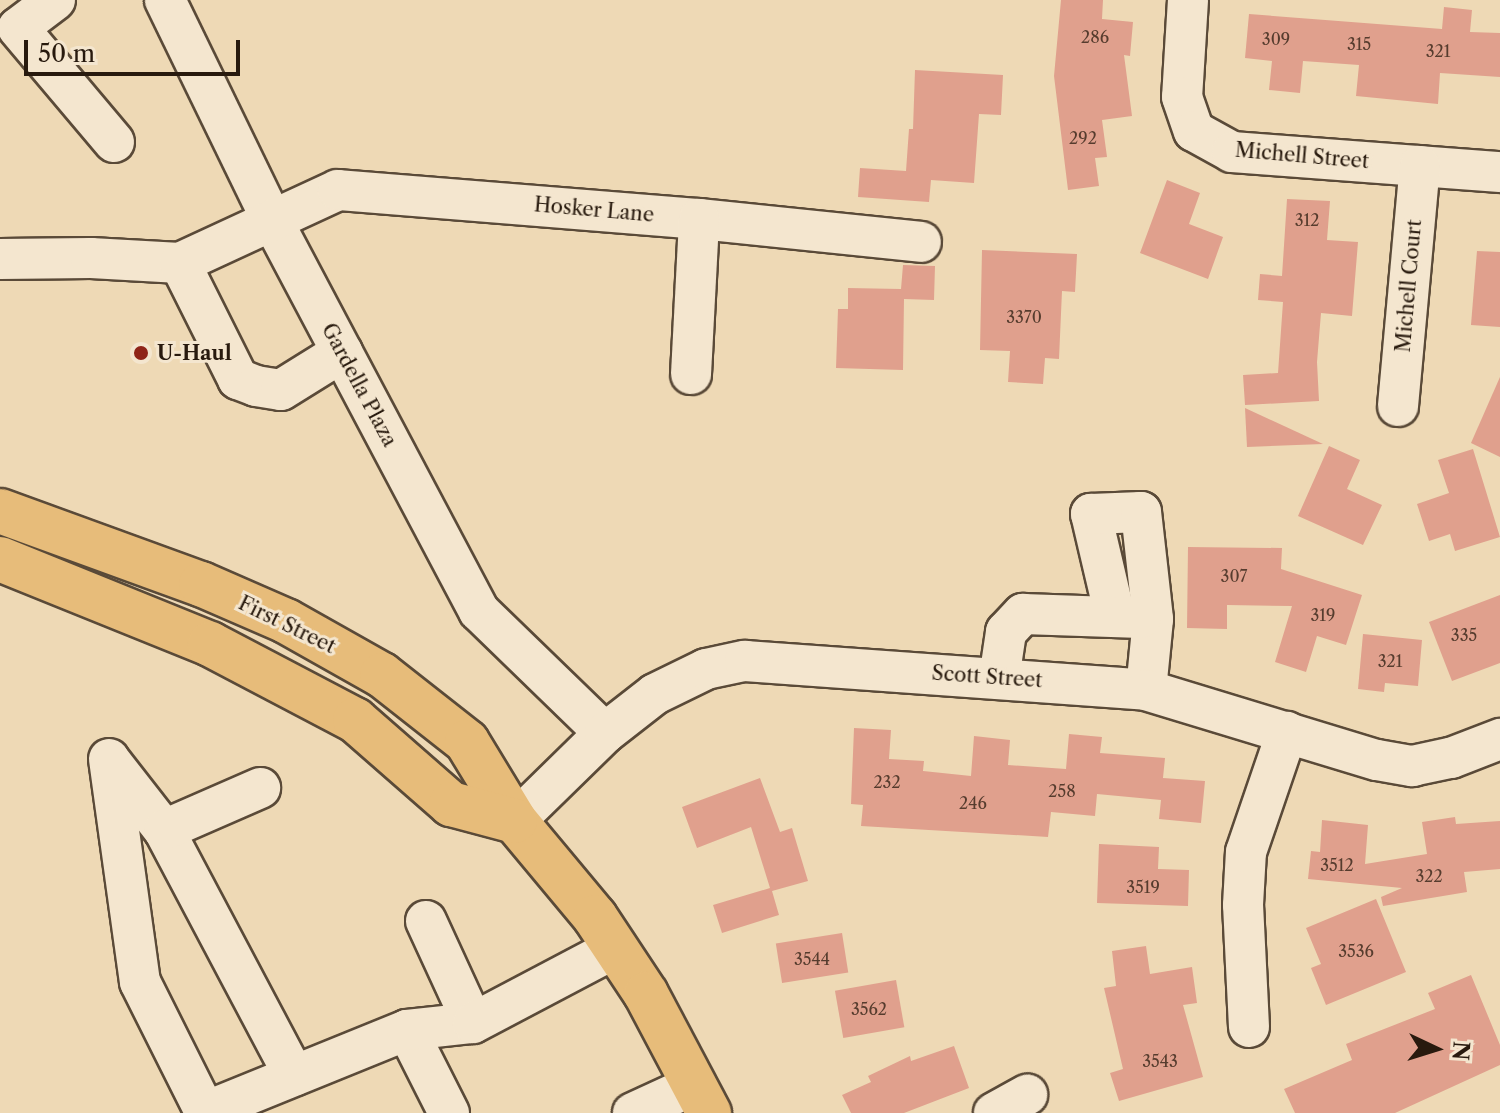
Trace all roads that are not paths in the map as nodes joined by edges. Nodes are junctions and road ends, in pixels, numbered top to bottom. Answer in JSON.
{"nodes":[{"id":1,"x":55,"y":0,"type":"edge"},
{"id":2,"x":165,"y":0,"type":"edge"},
{"id":3,"x":1188,"y":0,"type":"edge"},
{"id":4,"x":9,"y":29,"type":"edge"},
{"id":5,"x":114,"y":142,"type":"dead end"},
{"id":6,"x":1420,"y":166,"type":"junction"},
{"id":7,"x":1500,"y":172,"type":"edge"},
{"id":8,"x":699,"y":219,"type":"junction"},
{"id":9,"x":272,"y":220,"type":"junction"},
{"id":10,"x":921,"y":242,"type":"dead end"},
{"id":11,"x":0,"y":259,"type":"edge"},
{"id":12,"x":180,"y":263,"type":"junction"},
{"id":13,"x":342,"y":352,"type":"junction"},
{"id":14,"x":691,"y":374,"type":"dead end"},
{"id":15,"x":1398,"y":406,"type":"dead end"},
{"id":16,"x":0,"y":511,"type":"edge"},
{"id":17,"x":0,"y":559,"type":"edge"},
{"id":18,"x":999,"y":679,"type":"junction"},
{"id":19,"x":1146,"y":690,"type":"junction"},
{"id":20,"x":1287,"y":732,"type":"junction"},
{"id":21,"x":605,"y":733,"type":"junction"},
{"id":22,"x":1500,"y":739,"type":"edge"},
{"id":23,"x":260,"y":788,"type":"dead end"},
{"id":24,"x":515,"y":821,"type":"junction"},
{"id":25,"x":164,"y":830,"type":"junction"},
{"id":26,"x":426,"y":921,"type":"dead end"},
{"id":27,"x":615,"y":948,"type":"junction"},
{"id":28,"x":473,"y":1023,"type":"junction"},
{"id":29,"x":1249,"y":1027,"type":"dead end"},
{"id":30,"x":407,"y":1030,"type":"junction"},
{"id":31,"x":294,"y":1076,"type":"junction"},
{"id":32,"x":701,"y":1099,"type":"edge"},
{"id":33,"x":449,"y":1113,"type":"edge"},
{"id":34,"x":633,"y":1113,"type":"edge"}],
"edges":[{"from":1,"to":4,"type":"street"},
{"from":2,"to":9,"type":"street","name":"Gardella Plaza"},
{"from":3,"to":6,"type":"street","name":"Michell Street"},
{"from":4,"to":5,"type":"street"},
{"from":6,"to":7,"type":"street","name":"Michell Street"},
{"from":6,"to":15,"type":"street","name":"Michell Court"},
{"from":8,"to":9,"type":"street","name":"Hosker Lane"},
{"from":8,"to":10,"type":"street","name":"Hosker Lane"},
{"from":8,"to":14,"type":"street"},
{"from":9,"to":12,"type":"street","name":"Hosker Lane"},
{"from":9,"to":13,"type":"street","name":"Gardella Plaza"},
{"from":11,"to":12,"type":"street"},
{"from":12,"to":13,"type":"street"},
{"from":13,"to":21,"type":"street","name":"Gardella Plaza"},
{"from":16,"to":24,"type":"main road","name":"First Street"},
{"from":17,"to":24,"type":"main road"},
{"from":18,"to":19,"type":"street","name":"Scott Street"},
{"from":18,"to":19,"type":"street"},
{"from":18,"to":21,"type":"street","name":"Scott Street"},
{"from":19,"to":20,"type":"street","name":"Scott Street"},
{"from":20,"to":22,"type":"street","name":"Scott Street"},
{"from":20,"to":29,"type":"street"},
{"from":21,"to":24,"type":"street","name":"Scott Street"},
{"from":23,"to":25,"type":"street"},
{"from":24,"to":27,"type":"main road","name":"First Street"},
{"from":25,"to":31,"type":"street"},
{"from":25,"to":31,"type":"street"},
{"from":26,"to":28,"type":"street"},
{"from":27,"to":28,"type":"street"},
{"from":27,"to":32,"type":"main road","name":"First Street"},
{"from":28,"to":30,"type":"street"},
{"from":30,"to":31,"type":"street"},
{"from":30,"to":33,"type":"street"},
{"from":32,"to":34,"type":"street"}]}
